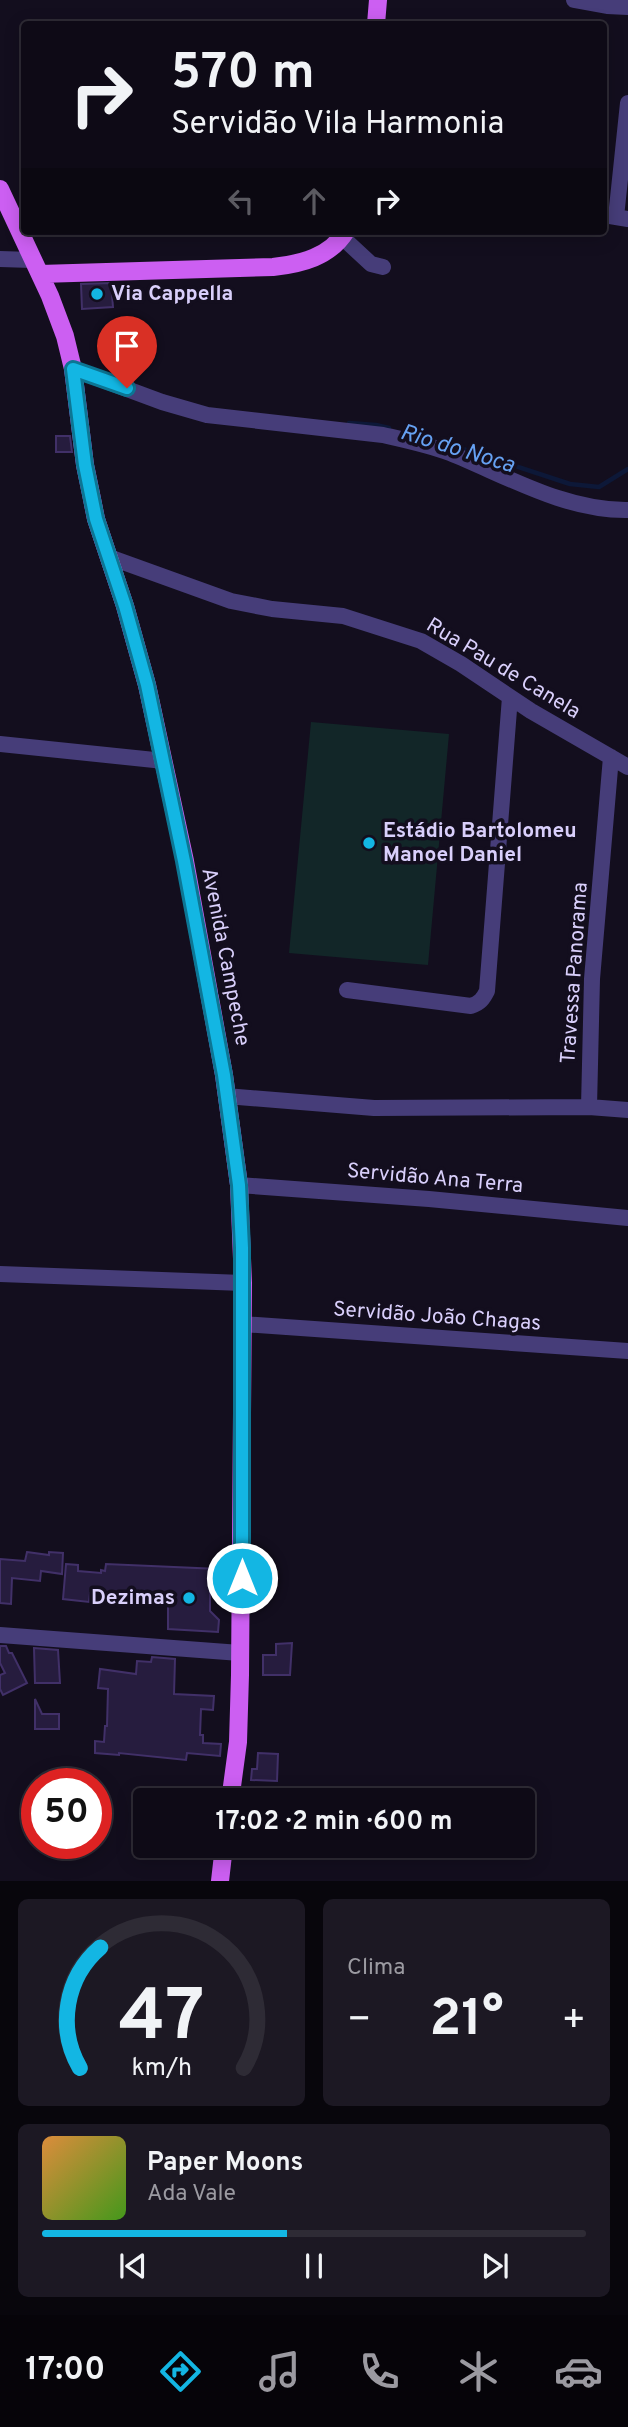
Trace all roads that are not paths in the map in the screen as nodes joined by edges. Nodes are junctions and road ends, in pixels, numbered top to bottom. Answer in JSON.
{"nodes":[{"id":1,"x":378,"y":0,"type":"edge"},
{"id":2,"x":574,"y":0,"type":"edge"},
{"id":3,"x":628,"y":7,"type":"edge"},
{"id":4,"x":376,"y":21,"type":"edge"},
{"id":5,"x":628,"y":103,"type":"edge"},
{"id":6,"x":0,"y":189,"type":"edge"},
{"id":7,"x":616,"y":217,"type":"edge"},
{"id":8,"x":21,"y":234,"type":"edge"},
{"id":9,"x":21,"y":235,"type":"edge"},
{"id":10,"x":343,"y":235,"type":"edge"},
{"id":11,"x":345,"y":235,"type":"edge"},
{"id":12,"x":0,"y":259,"type":"edge"},
{"id":13,"x":36,"y":267,"type":"junction"},
{"id":14,"x":383,"y":267,"type":"dead end"},
{"id":15,"x":73,"y":369,"type":"junction"},
{"id":16,"x":628,"y":510,"type":"edge"},
{"id":17,"x":109,"y":557,"type":"junction"},
{"id":18,"x":510,"y":697,"type":"junction"},
{"id":19,"x":0,"y":744,"type":"edge"},
{"id":20,"x":611,"y":757,"type":"junction"},
{"id":21,"x":164,"y":761,"type":"junction"},
{"id":22,"x":628,"y":767,"type":"edge"},
{"id":23,"x":346,"y":990,"type":"dead end"},
{"id":24,"x":226,"y":1096,"type":"junction"},
{"id":25,"x":589,"y":1107,"type":"junction"},
{"id":26,"x":628,"y":1110,"type":"edge"},
{"id":27,"x":239,"y":1185,"type":"junction"},
{"id":28,"x":628,"y":1218,"type":"edge"},
{"id":29,"x":0,"y":1274,"type":"edge"},
{"id":30,"x":243,"y":1283,"type":"junction"},
{"id":31,"x":242,"y":1324,"type":"junction"},
{"id":32,"x":628,"y":1351,"type":"edge"},
{"id":33,"x":0,"y":1635,"type":"edge"},
{"id":34,"x":240,"y":1653,"type":"junction"},
{"id":35,"x":232,"y":1788,"type":"edge"},
{"id":36,"x":223,"y":1858,"type":"edge"},
{"id":37,"x":220,"y":1881,"type":"edge"}],
"edges":[{"from":1,"to":4,"type":"main road"},
{"from":2,"to":3,"type":"street"},
{"from":5,"to":7,"type":"street"},
{"from":6,"to":8,"type":"main road","name":"Avenida Campeche"},
{"from":9,"to":13,"type":"main road","name":"Avenida Campeche"},
{"from":10,"to":13,"type":"main road"},
{"from":11,"to":14,"type":"street"},
{"from":12,"to":13,"type":"street"},
{"from":13,"to":15,"type":"main road","name":"Avenida Campeche"},
{"from":15,"to":16,"type":"street"},
{"from":15,"to":17,"type":"main road","name":"Avenida Campeche"},
{"from":17,"to":18,"type":"street","name":"Rua Pau de Canela"},
{"from":17,"to":21,"type":"main road","name":"Avenida Campeche"},
{"from":18,"to":20,"type":"street","name":"Rua Pau de Canela"},
{"from":18,"to":23,"type":"street"},
{"from":19,"to":21,"type":"street"},
{"from":20,"to":22,"type":"street","name":"Rua Pau de Canela"},
{"from":20,"to":25,"type":"street","name":"Travessa Panorama"},
{"from":21,"to":24,"type":"main road","name":"Avenida Campeche"},
{"from":24,"to":25,"type":"street"},
{"from":24,"to":27,"type":"main road","name":"Avenida Campeche"},
{"from":25,"to":26,"type":"street"},
{"from":27,"to":28,"type":"street","name":"Servidão Ana Terra"},
{"from":27,"to":30,"type":"main road","name":"Avenida Campeche"},
{"from":29,"to":30,"type":"street"},
{"from":30,"to":31,"type":"main road","name":"Avenida Campeche"},
{"from":31,"to":32,"type":"street","name":"Servidão João Chagas"},
{"from":31,"to":34,"type":"main road","name":"Avenida Campeche"},
{"from":33,"to":34,"type":"street"},
{"from":34,"to":35,"type":"main road","name":"Avenida Campeche"},
{"from":36,"to":37,"type":"main road"}]}
